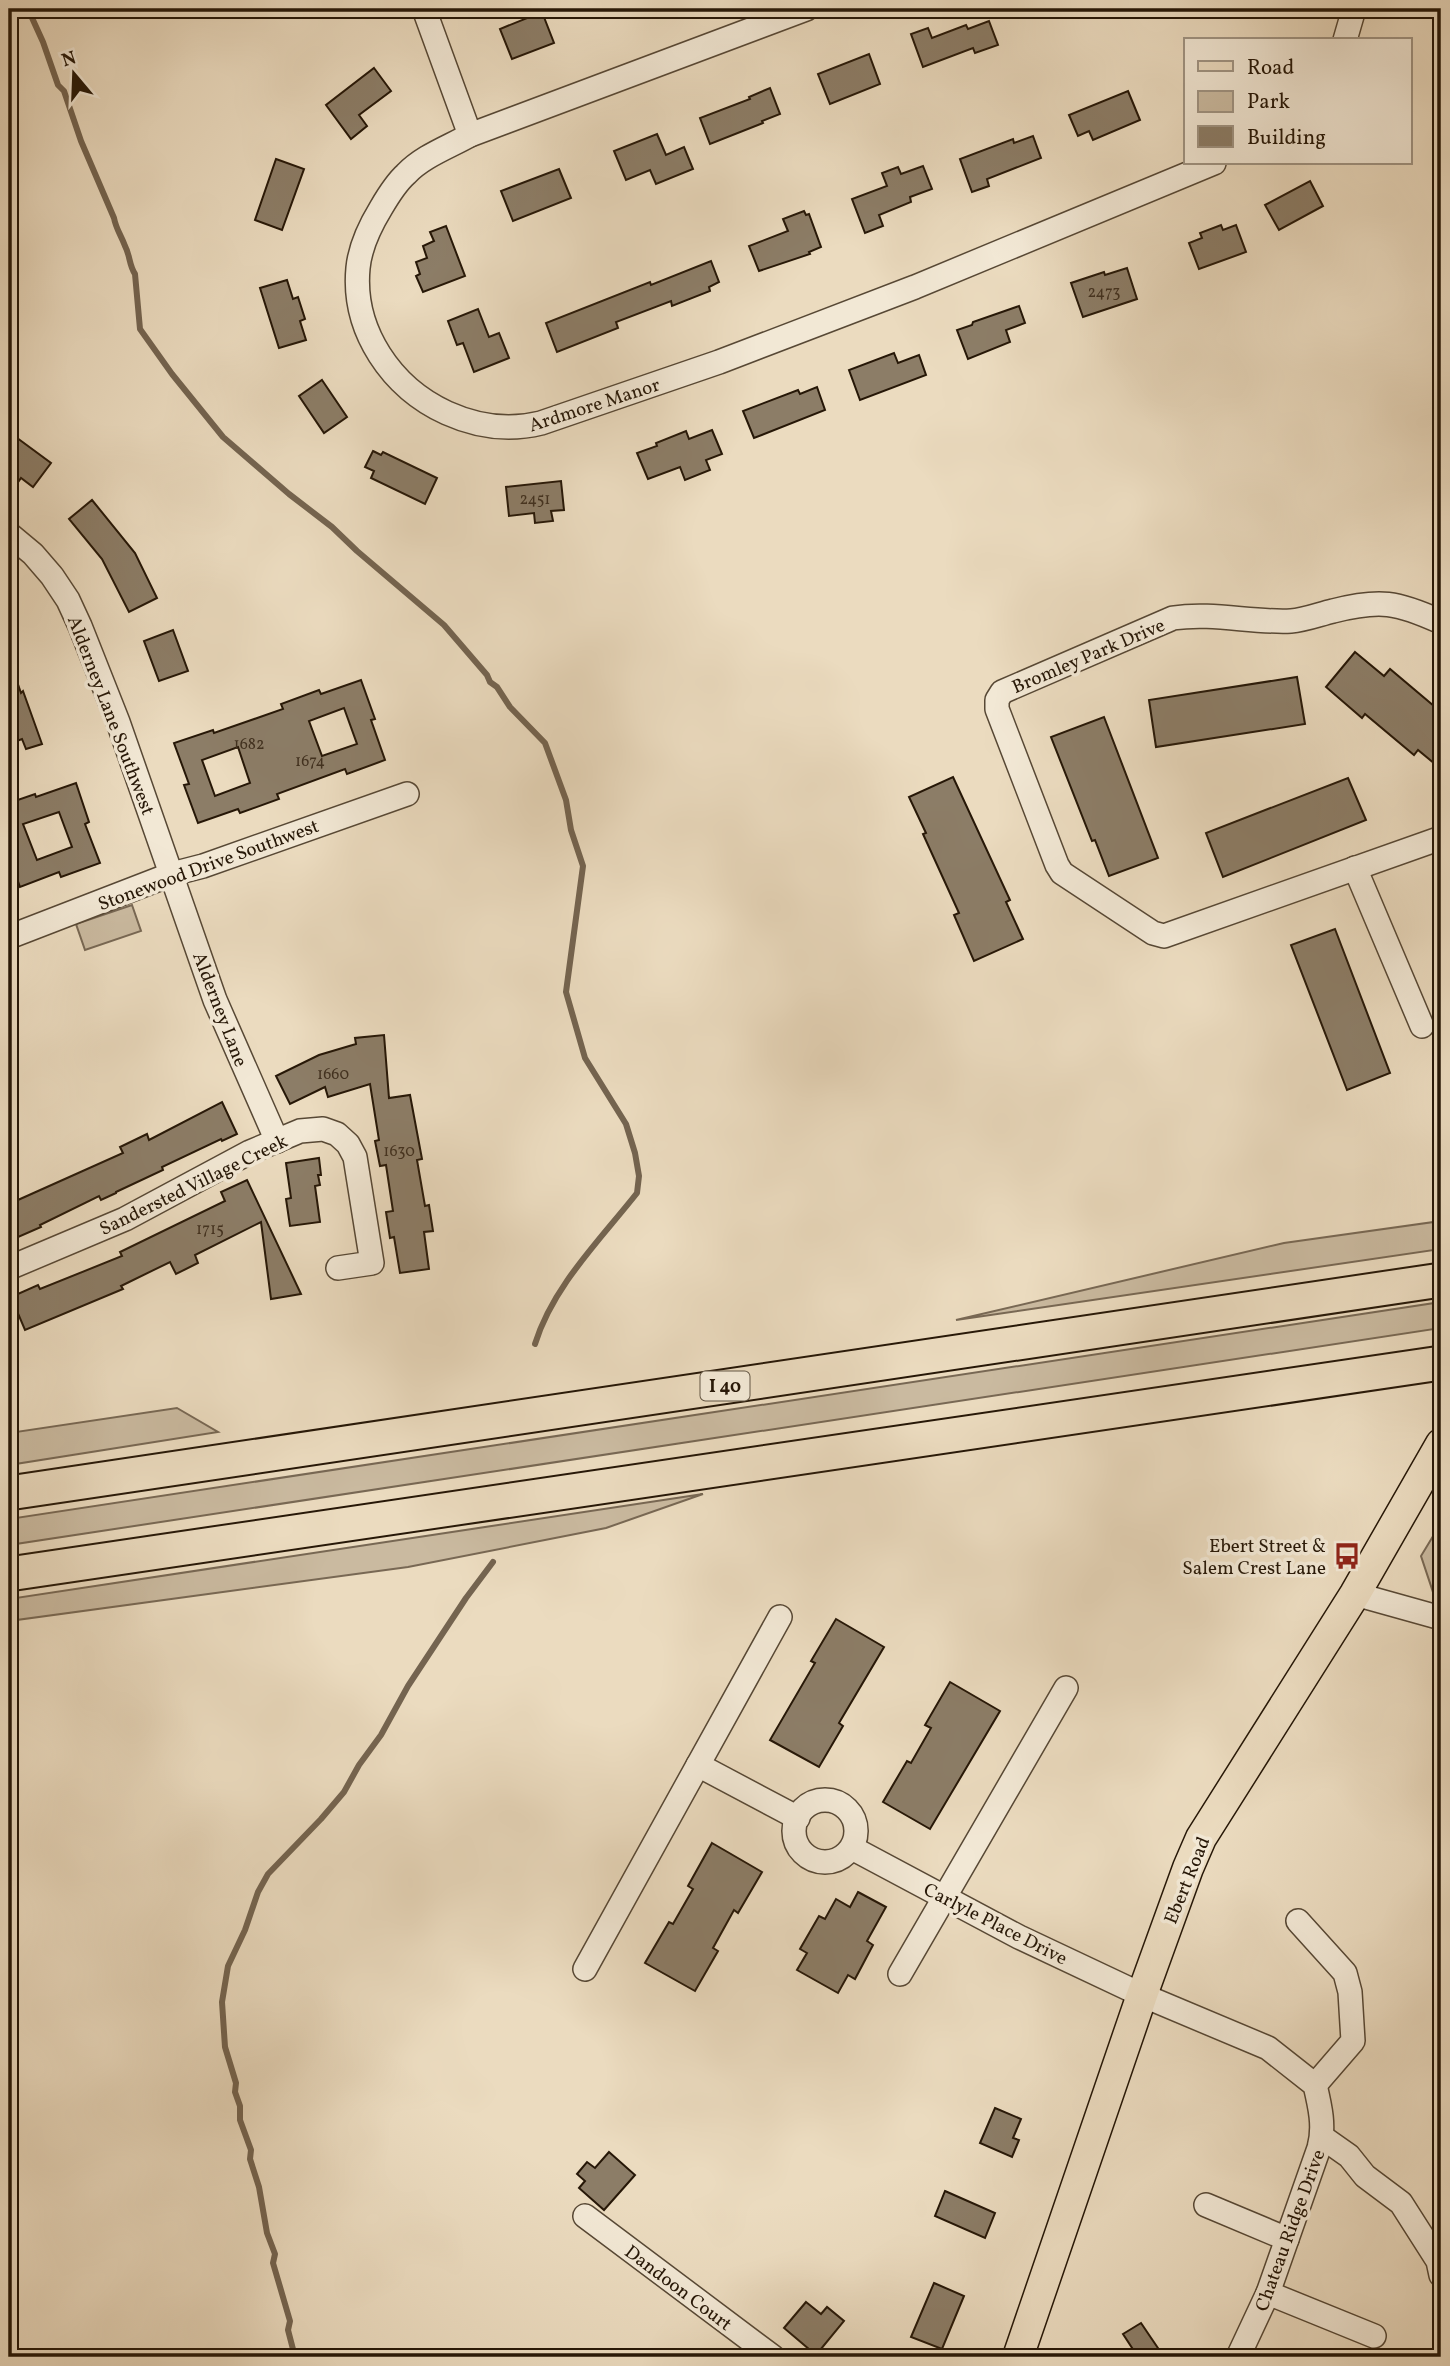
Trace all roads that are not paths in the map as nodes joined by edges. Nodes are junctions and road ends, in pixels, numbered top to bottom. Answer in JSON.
{"nodes":[{"id":1,"x":424,"y":9,"type":"edge"},
{"id":2,"x":806,"y":9,"type":"edge"},
{"id":3,"x":1353,"y":9,"type":"edge"},
{"id":4,"x":1346,"y":38,"type":"edge"},
{"id":5,"x":470,"y":135,"type":"junction"},
{"id":6,"x":1212,"y":164,"type":"edge"},
{"id":7,"x":9,"y":534,"type":"edge"},
{"id":8,"x":1441,"y":622,"type":"edge"},
{"id":9,"x":407,"y":793,"type":"dead end"},
{"id":10,"x":1441,"y":838,"type":"edge"},
{"id":11,"x":1355,"y":868,"type":"junction"},
{"id":12,"x":172,"y":874,"type":"junction"},
{"id":13,"x":9,"y":937,"type":"edge"},
{"id":14,"x":1422,"y":1026,"type":"dead end"},
{"id":15,"x":277,"y":1141,"type":"junction"},
{"id":16,"x":9,"y":1268,"type":"edge"},
{"id":17,"x":338,"y":1268,"type":"dead end"},
{"id":18,"x":1441,"y":1280,"type":"edge"},
{"id":19,"x":1441,"y":1363,"type":"edge"},
{"id":20,"x":1441,"y":1444,"type":"edge"},
{"id":21,"x":9,"y":1493,"type":"edge"},
{"id":22,"x":9,"y":1574,"type":"edge"},
{"id":23,"x":1355,"y":1594,"type":"junction"},
{"id":24,"x":780,"y":1617,"type":"dead end"},
{"id":25,"x":1441,"y":1618,"type":"edge"},
{"id":26,"x":1066,"y":1688,"type":"dead end"},
{"id":27,"x":698,"y":1765,"type":"junction"},
{"id":28,"x":798,"y":1818,"type":"junction"},
{"id":29,"x":852,"y":1848,"type":"junction"},
{"id":30,"x":944,"y":1897,"type":"junction"},
{"id":31,"x":1298,"y":1920,"type":"dead end"},
{"id":32,"x":585,"y":1969,"type":"dead end"},
{"id":33,"x":900,"y":1974,"type":"dead end"},
{"id":34,"x":1142,"y":1996,"type":"junction"},
{"id":35,"x":1315,"y":2085,"type":"junction"},
{"id":36,"x":1322,"y":2137,"type":"junction"},
{"id":37,"x":1206,"y":2205,"type":"dead end"},
{"id":38,"x":584,"y":2216,"type":"dead end"},
{"id":39,"x":1287,"y":2239,"type":"junction"},
{"id":40,"x":1441,"y":2275,"type":"edge"},
{"id":41,"x":1268,"y":2293,"type":"junction"},
{"id":42,"x":1374,"y":2336,"type":"dead end"},
{"id":43,"x":773,"y":2357,"type":"edge"},
{"id":44,"x":1018,"y":2357,"type":"edge"},
{"id":45,"x":1238,"y":2357,"type":"edge"}],
"edges":[{"from":1,"to":5,"type":"street"},
{"from":2,"to":5,"type":"street","name":"Ardmore Manor"},
{"from":3,"to":4,"type":"street"},
{"from":5,"to":6,"type":"street","name":"Ardmore Manor"},
{"from":7,"to":12,"type":"street","name":"Alderney Lane Southwest"},
{"from":8,"to":11,"type":"street","name":"Bromley Park Drive"},
{"from":9,"to":12,"type":"street","name":"Stonewood Drive Southwest"},
{"from":10,"to":11,"type":"street","name":"Bromley Park Drive"},
{"from":11,"to":14,"type":"street"},
{"from":12,"to":13,"type":"street","name":"Stonewood Drive Southwest"},
{"from":12,"to":15,"type":"street","name":"Alderney Lane"},
{"from":15,"to":16,"type":"street","name":"Sandersted Village Creek"},
{"from":15,"to":17,"type":"street","name":"Sandersted Village Creek"},
{"from":18,"to":21,"type":"highway","number":"I 40"},
{"from":19,"to":22,"type":"highway"},
{"from":20,"to":23,"type":"main road","name":"Ebert Road"},
{"from":23,"to":25,"type":"street"},
{"from":23,"to":34,"type":"main road","name":"Ebert Road"},
{"from":24,"to":27,"type":"street"},
{"from":26,"to":30,"type":"street"},
{"from":27,"to":28,"type":"street"},
{"from":27,"to":32,"type":"street"},
{"from":28,"to":29,"type":"street"},
{"from":28,"to":29,"type":"street"},
{"from":29,"to":30,"type":"street","name":"Carlyle Place Drive"},
{"from":30,"to":33,"type":"street"},
{"from":30,"to":34,"type":"street","name":"Carlyle Place Drive"},
{"from":31,"to":35,"type":"street"},
{"from":34,"to":35,"type":"street"},
{"from":34,"to":44,"type":"main road","name":"Ebert Road"},
{"from":35,"to":36,"type":"street","name":"Chateau Ridge Drive"},
{"from":36,"to":39,"type":"street","name":"Chateau Ridge Drive"},
{"from":36,"to":40,"type":"street"},
{"from":37,"to":39,"type":"street"},
{"from":38,"to":43,"type":"street","name":"Dandoon Court"},
{"from":39,"to":41,"type":"street","name":"Chateau Ridge Drive"},
{"from":41,"to":42,"type":"street"},
{"from":41,"to":45,"type":"street","name":"Chateau Ridge Drive"}]}
